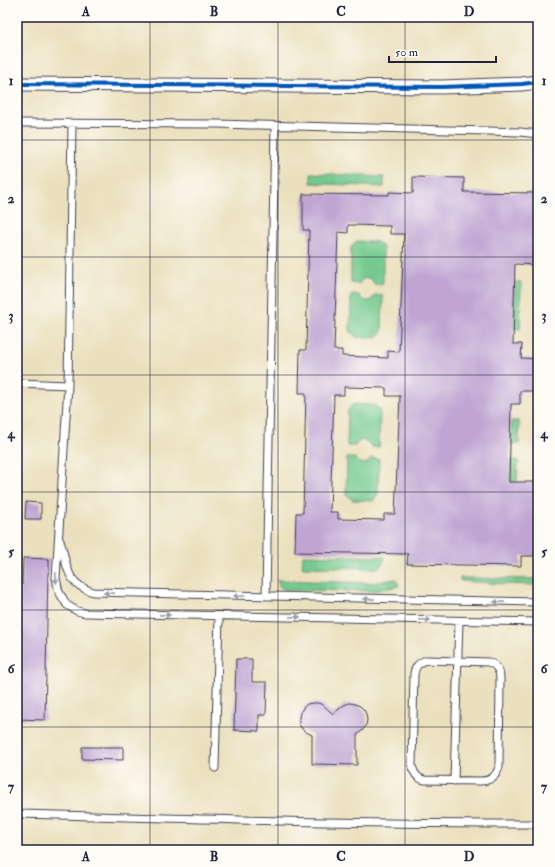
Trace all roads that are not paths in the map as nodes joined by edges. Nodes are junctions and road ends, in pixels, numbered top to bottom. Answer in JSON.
{"nodes":[{"id":1,"x":538,"y":82,"type":"edge"},
{"id":2,"x":17,"y":84,"type":"edge"},
{"id":3,"x":522,"y":84,"type":"junction"},
{"id":4,"x":538,"y":89,"type":"edge"},
{"id":5,"x":17,"y":123,"type":"edge"},
{"id":6,"x":72,"y":124,"type":"junction"},
{"id":7,"x":274,"y":126,"type":"junction"},
{"id":8,"x":538,"y":134,"type":"edge"},
{"id":9,"x":17,"y":383,"type":"edge"},
{"id":10,"x":68,"y":385,"type":"junction"},
{"id":11,"x":538,"y":445,"type":"edge"},
{"id":12,"x":538,"y":456,"type":"edge"},
{"id":13,"x":59,"y":539,"type":"junction"},
{"id":14,"x":266,"y":596,"type":"junction"},
{"id":15,"x":538,"y":602,"type":"edge"},
{"id":16,"x":219,"y":616,"type":"junction"},
{"id":17,"x":459,"y":621,"type":"junction"},
{"id":18,"x":538,"y":622,"type":"edge"},
{"id":19,"x":458,"y":661,"type":"junction"},
{"id":20,"x":215,"y":768,"type":"dead end"},
{"id":21,"x":454,"y":781,"type":"junction"},
{"id":22,"x":17,"y":814,"type":"edge"},
{"id":23,"x":538,"y":824,"type":"edge"}],
"edges":[{"from":1,"to":3,"type":"street"},
{"from":2,"to":3,"type":"street"},
{"from":3,"to":4,"type":"lane"},
{"from":5,"to":6,"type":"lane"},
{"from":6,"to":7,"type":"lane"},
{"from":6,"to":10,"type":"lane"},
{"from":7,"to":8,"type":"lane"},
{"from":7,"to":14,"type":"lane"},
{"from":9,"to":10,"type":"lane"},
{"from":10,"to":13,"type":"lane"},
{"from":11,"to":12,"type":"lane"},
{"from":14,"to":13,"type":"lane","one_way":true},
{"from":13,"to":16,"type":"lane","one_way":true},
{"from":15,"to":14,"type":"lane","one_way":true},
{"from":16,"to":17,"type":"lane","one_way":true},
{"from":16,"to":20,"type":"lane"},
{"from":17,"to":18,"type":"lane"},
{"from":17,"to":19,"type":"lane"},
{"from":19,"to":21,"type":"lane"},
{"from":19,"to":21,"type":"lane"},
{"from":19,"to":21,"type":"lane"},
{"from":22,"to":23,"type":"lane"}]}
